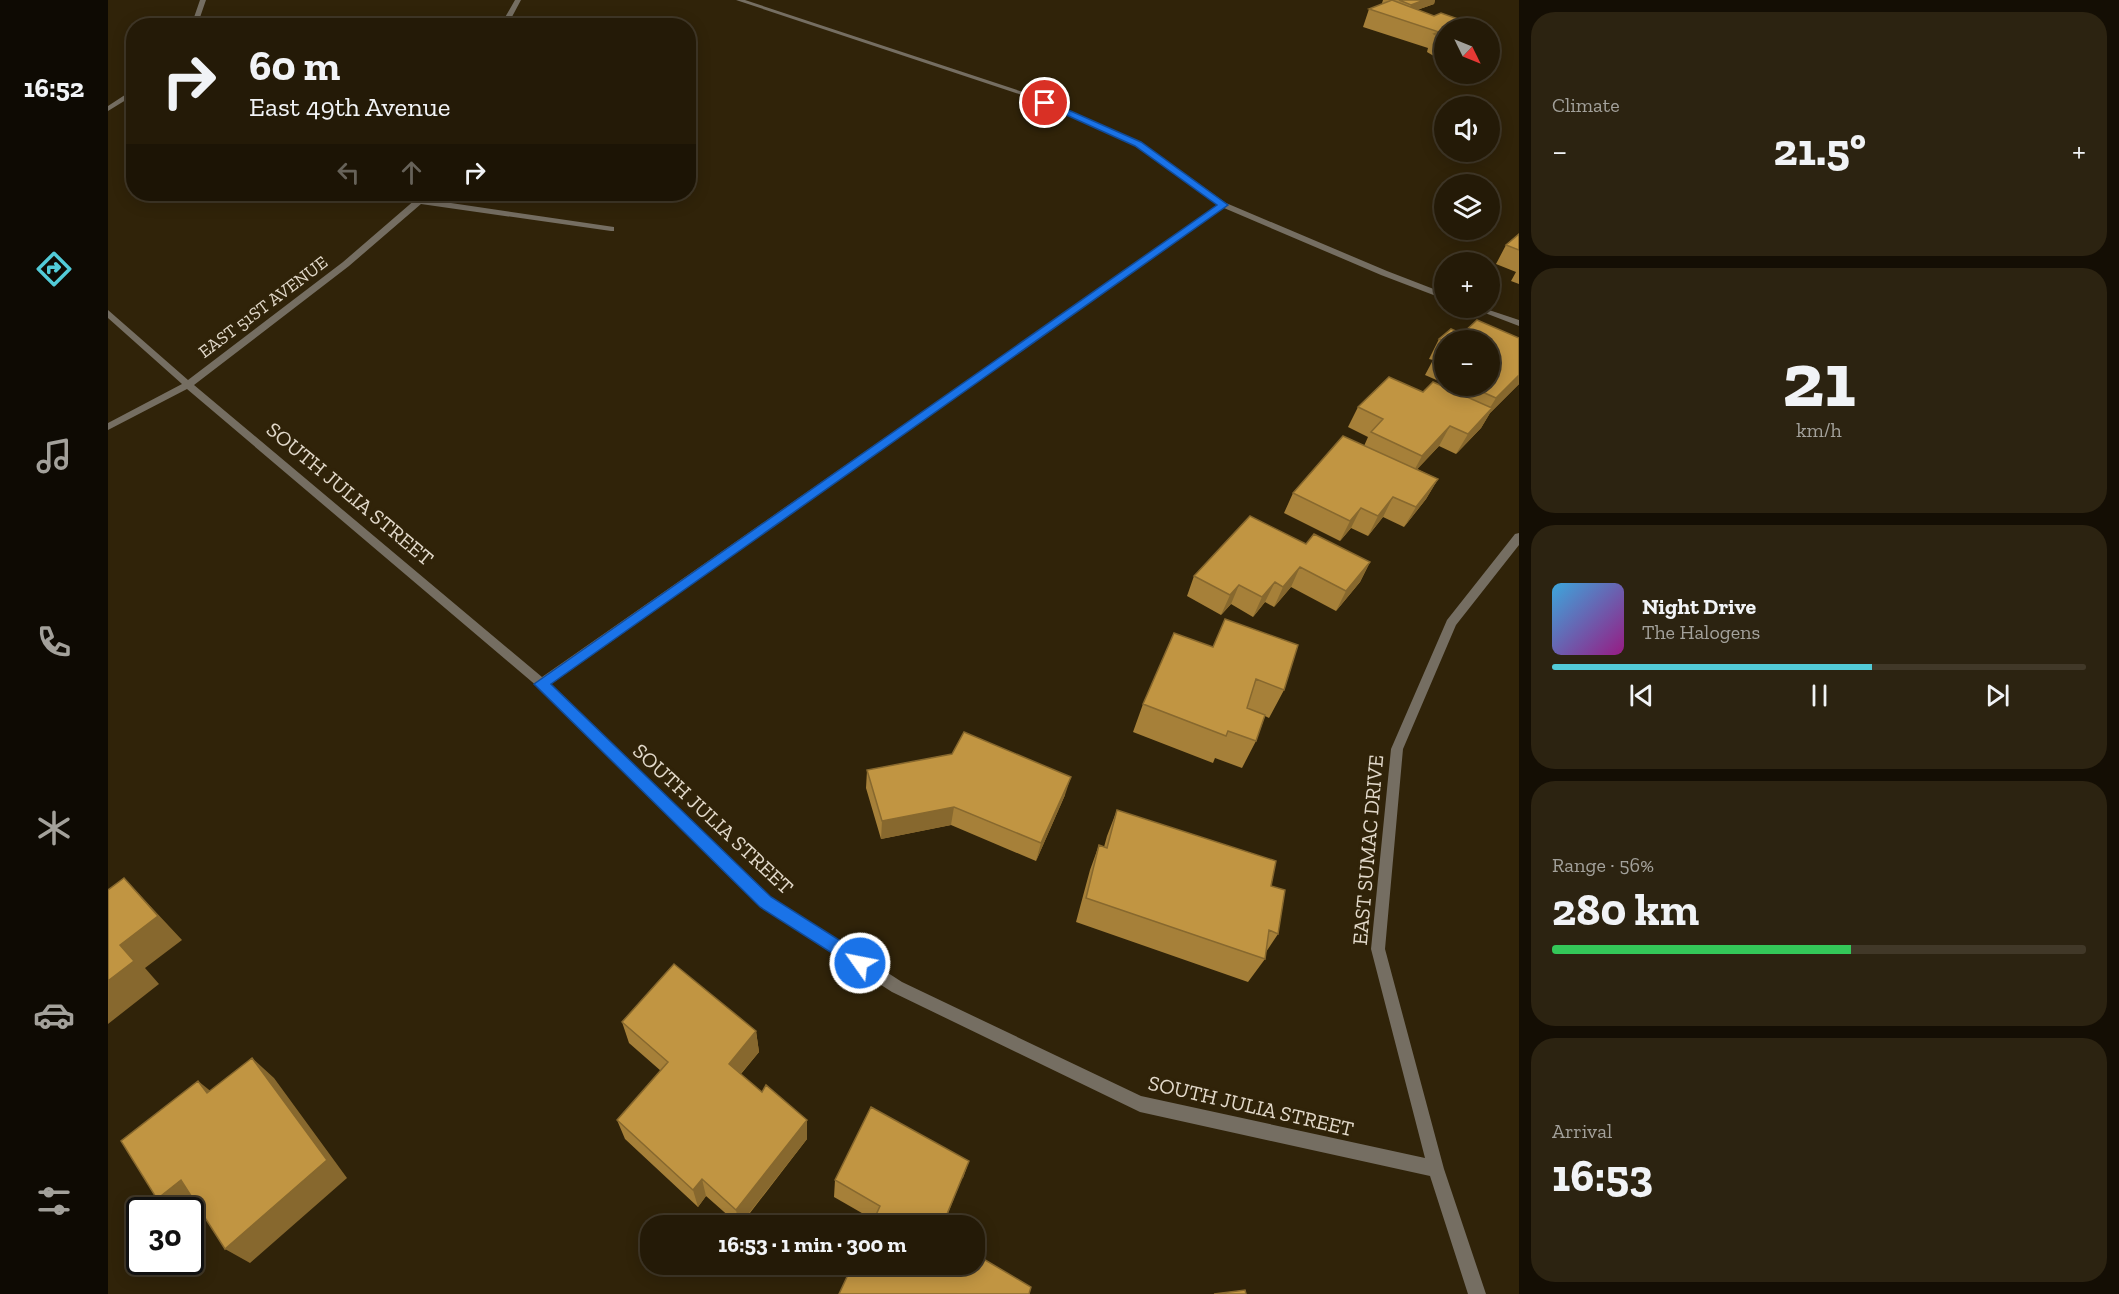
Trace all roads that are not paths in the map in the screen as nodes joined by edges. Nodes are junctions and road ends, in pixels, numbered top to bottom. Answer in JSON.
{"nodes":[{"id":1,"x":202,"y":0,"type":"edge"},
{"id":2,"x":518,"y":0,"type":"edge"},
{"id":3,"x":740,"y":0,"type":"edge"},
{"id":4,"x":196,"y":18,"type":"edge"},
{"id":5,"x":508,"y":18,"type":"edge"},
{"id":6,"x":126,"y":97,"type":"edge"},
{"id":7,"x":108,"y":109,"type":"edge"},
{"id":8,"x":417,"y":201,"type":"edge"},
{"id":9,"x":446,"y":201,"type":"edge"},
{"id":10,"x":1223,"y":205,"type":"junction"},
{"id":11,"x":611,"y":229,"type":"dead end"},
{"id":12,"x":1434,"y":292,"type":"edge"},
{"id":13,"x":108,"y":313,"type":"edge"},
{"id":14,"x":1500,"y":316,"type":"edge"},
{"id":15,"x":1519,"y":323,"type":"edge"},
{"id":16,"x":188,"y":385,"type":"junction"},
{"id":17,"x":108,"y":427,"type":"edge"},
{"id":18,"x":1519,"y":537,"type":"edge"},
{"id":19,"x":542,"y":684,"type":"junction"},
{"id":20,"x":1436,"y":1169,"type":"junction"},
{"id":21,"x":1477,"y":1294,"type":"edge"}],
"edges":[{"from":1,"to":4,"type":"street"},
{"from":2,"to":5,"type":"street"},
{"from":3,"to":10,"type":"street"},
{"from":6,"to":7,"type":"street"},
{"from":8,"to":16,"type":"street","name":"EAST 51ST AVENUE"},
{"from":9,"to":11,"type":"street"},
{"from":10,"to":12,"type":"street"},
{"from":10,"to":19,"type":"street"},
{"from":13,"to":16,"type":"street","name":"SOUTH JULIA STREET"},
{"from":14,"to":15,"type":"street"},
{"from":16,"to":17,"type":"street","name":"EAST 51ST AVENUE"},
{"from":16,"to":19,"type":"street","name":"SOUTH JULIA STREET"},
{"from":18,"to":20,"type":"street","name":"EAST SUMAC DRIVE"},
{"from":19,"to":20,"type":"street","name":"SOUTH JULIA STREET"},
{"from":20,"to":21,"type":"street","name":"EAST SUMAC DRIVE"}]}
